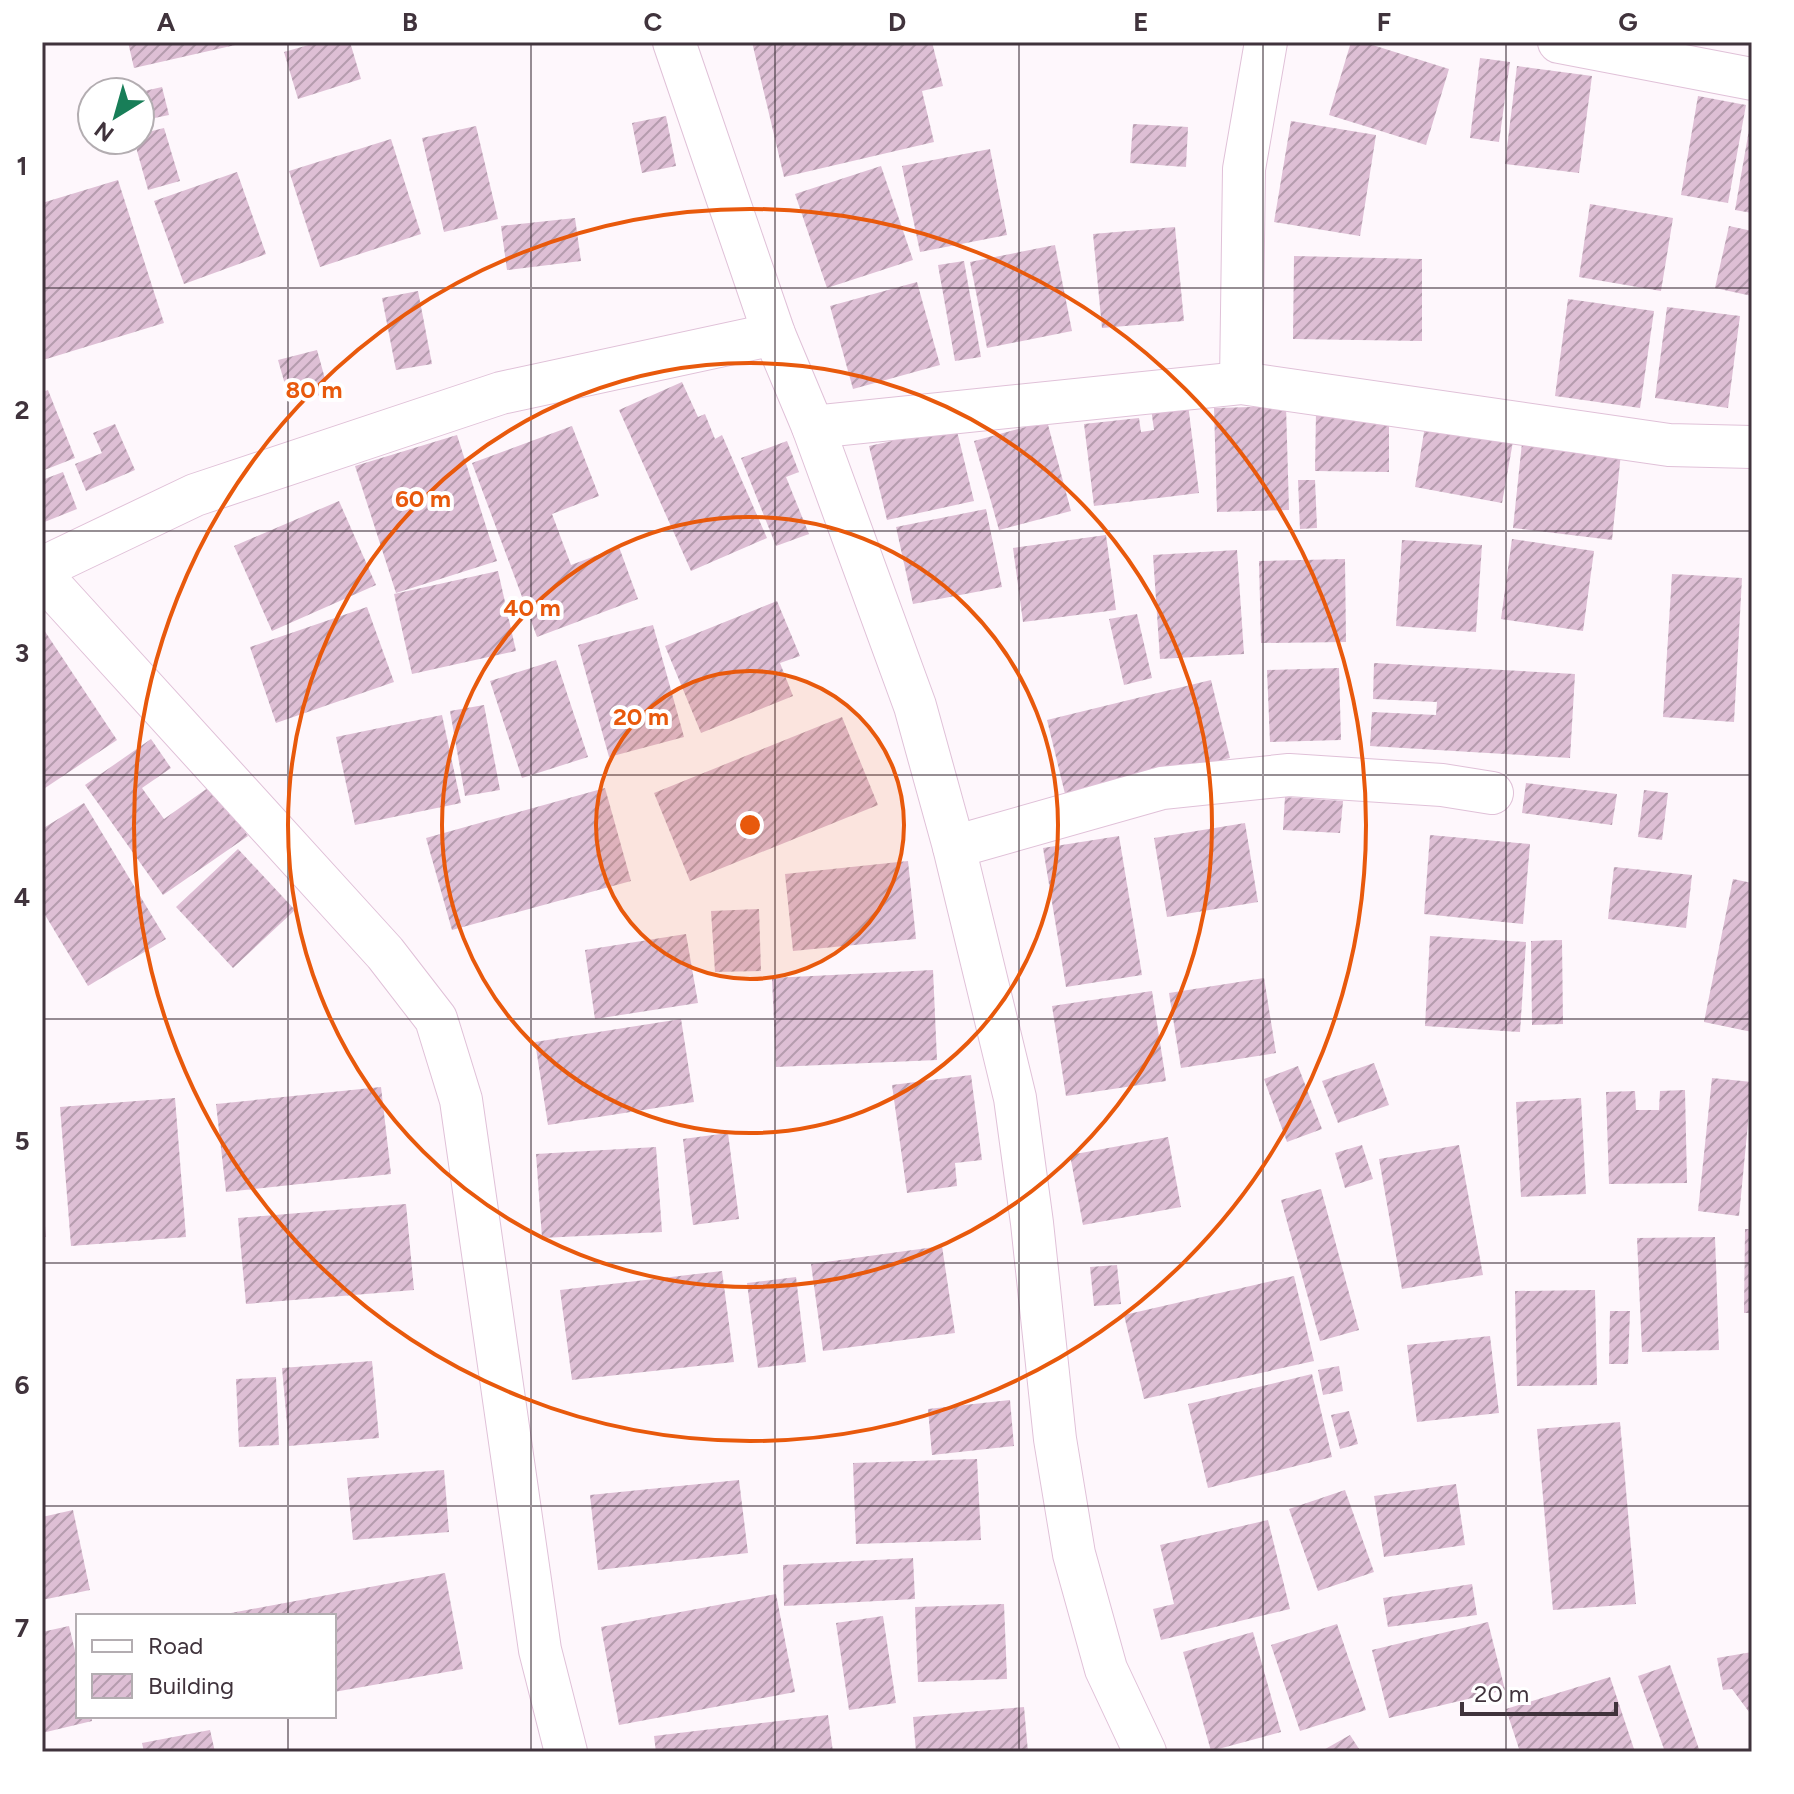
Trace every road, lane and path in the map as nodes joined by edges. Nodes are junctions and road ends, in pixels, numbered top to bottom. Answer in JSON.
{"nodes":[{"id":1,"x":674,"y":42,"type":"edge"},
{"id":2,"x":1266,"y":42,"type":"edge"},
{"id":3,"x":1559,"y":42,"type":"edge"},
{"id":4,"x":1746,"y":66,"type":"edge"},
{"id":5,"x":774,"y":334,"type":"junction"},
{"id":6,"x":1241,"y":383,"type":"junction"},
{"id":7,"x":813,"y":427,"type":"junction"},
{"id":8,"x":1752,"y":447,"type":"edge"},
{"id":9,"x":42,"y":568,"type":"edge"},
{"id":10,"x":42,"y":576,"type":"edge"},
{"id":11,"x":1492,"y":793,"type":"dead end"},
{"id":12,"x":954,"y":847,"type":"junction"},
{"id":13,"x":566,"y":1752,"type":"edge"},
{"id":14,"x":1145,"y":1752,"type":"edge"}],
"edges":[{"from":1,"to":5,"type":"street"},
{"from":2,"to":6,"type":"street"},
{"from":3,"to":4,"type":"street"},
{"from":5,"to":7,"type":"street"},
{"from":5,"to":9,"type":"street"},
{"from":6,"to":7,"type":"street"},
{"from":6,"to":8,"type":"street"},
{"from":7,"to":12,"type":"street"},
{"from":10,"to":13,"type":"street"},
{"from":11,"to":12,"type":"street"},
{"from":12,"to":14,"type":"street"}]}
